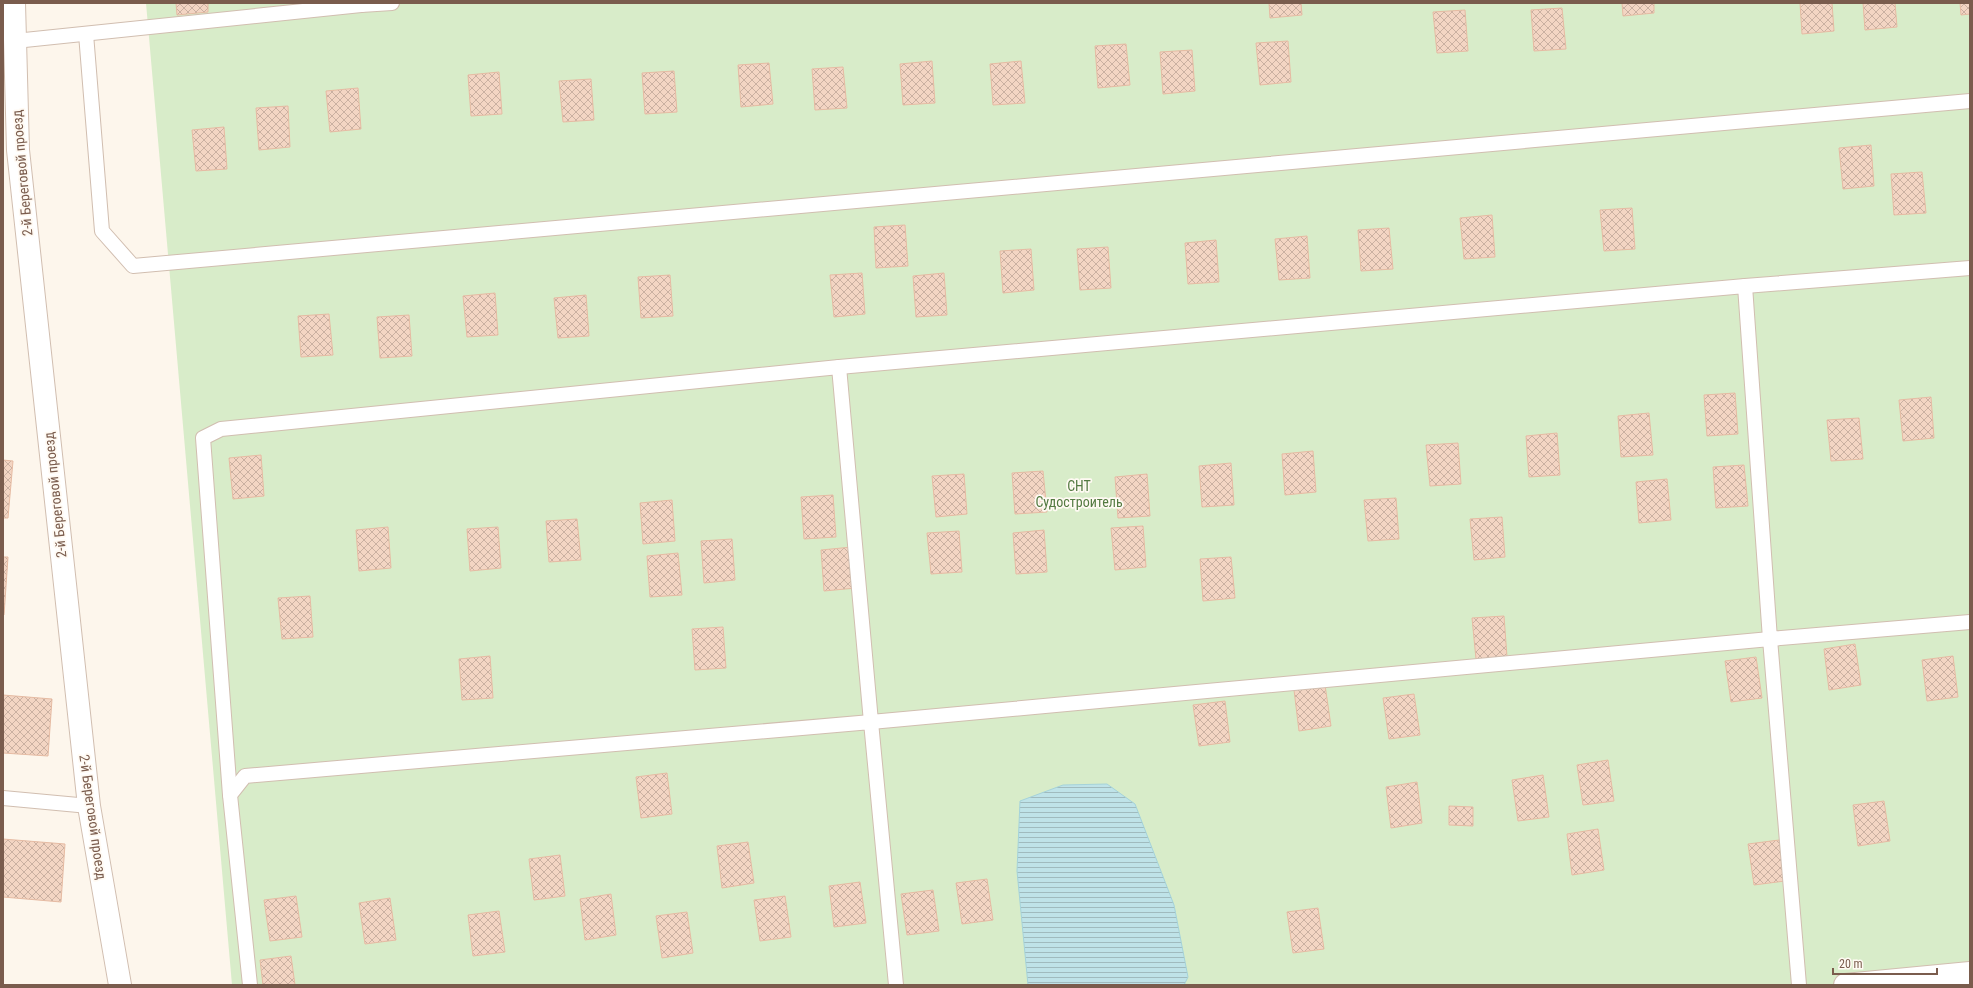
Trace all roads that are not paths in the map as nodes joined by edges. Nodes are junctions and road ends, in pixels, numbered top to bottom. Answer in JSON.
{"nodes":[{"id":1,"x":14,"y":3,"type":"edge"},
{"id":2,"x":392,"y":3,"type":"edge"},
{"id":3,"x":362,"y":4,"type":"edge"},
{"id":4,"x":86,"y":34,"type":"junction"},
{"id":5,"x":15,"y":41,"type":"junction"},
{"id":6,"x":1970,"y":101,"type":"edge"},
{"id":7,"x":1970,"y":268,"type":"edge"},
{"id":8,"x":1745,"y":286,"type":"junction"},
{"id":9,"x":839,"y":367,"type":"junction"},
{"id":10,"x":1970,"y":622,"type":"edge"},
{"id":11,"x":1770,"y":639,"type":"junction"},
{"id":12,"x":871,"y":722,"type":"junction"},
{"id":13,"x":230,"y":795,"type":"junction"},
{"id":14,"x":3,"y":798,"type":"edge"},
{"id":15,"x":89,"y":806,"type":"junction"},
{"id":16,"x":1970,"y":973,"type":"edge"},
{"id":17,"x":120,"y":985,"type":"edge"},
{"id":18,"x":250,"y":985,"type":"edge"},
{"id":19,"x":896,"y":985,"type":"edge"},
{"id":20,"x":1799,"y":985,"type":"edge"},
{"id":21,"x":1845,"y":985,"type":"edge"}],
"edges":[{"from":1,"to":5,"type":"street","name":"2-й Береговой проезд"},
{"from":2,"to":3,"type":"lane"},
{"from":3,"to":4,"type":"lane"},
{"from":4,"to":5,"type":"lane"},
{"from":4,"to":6,"type":"lane"},
{"from":5,"to":15,"type":"street","name":"2-й Береговой проезд"},
{"from":7,"to":8,"type":"lane"},
{"from":8,"to":9,"type":"lane"},
{"from":8,"to":11,"type":"lane"},
{"from":9,"to":12,"type":"lane"},
{"from":9,"to":13,"type":"lane"},
{"from":10,"to":11,"type":"lane"},
{"from":11,"to":12,"type":"lane"},
{"from":11,"to":20,"type":"lane"},
{"from":12,"to":13,"type":"lane"},
{"from":12,"to":19,"type":"lane"},
{"from":13,"to":18,"type":"lane"},
{"from":14,"to":15,"type":"lane"},
{"from":15,"to":17,"type":"street","name":"2-й Береговой проезд"},
{"from":16,"to":21,"type":"street"}]}
